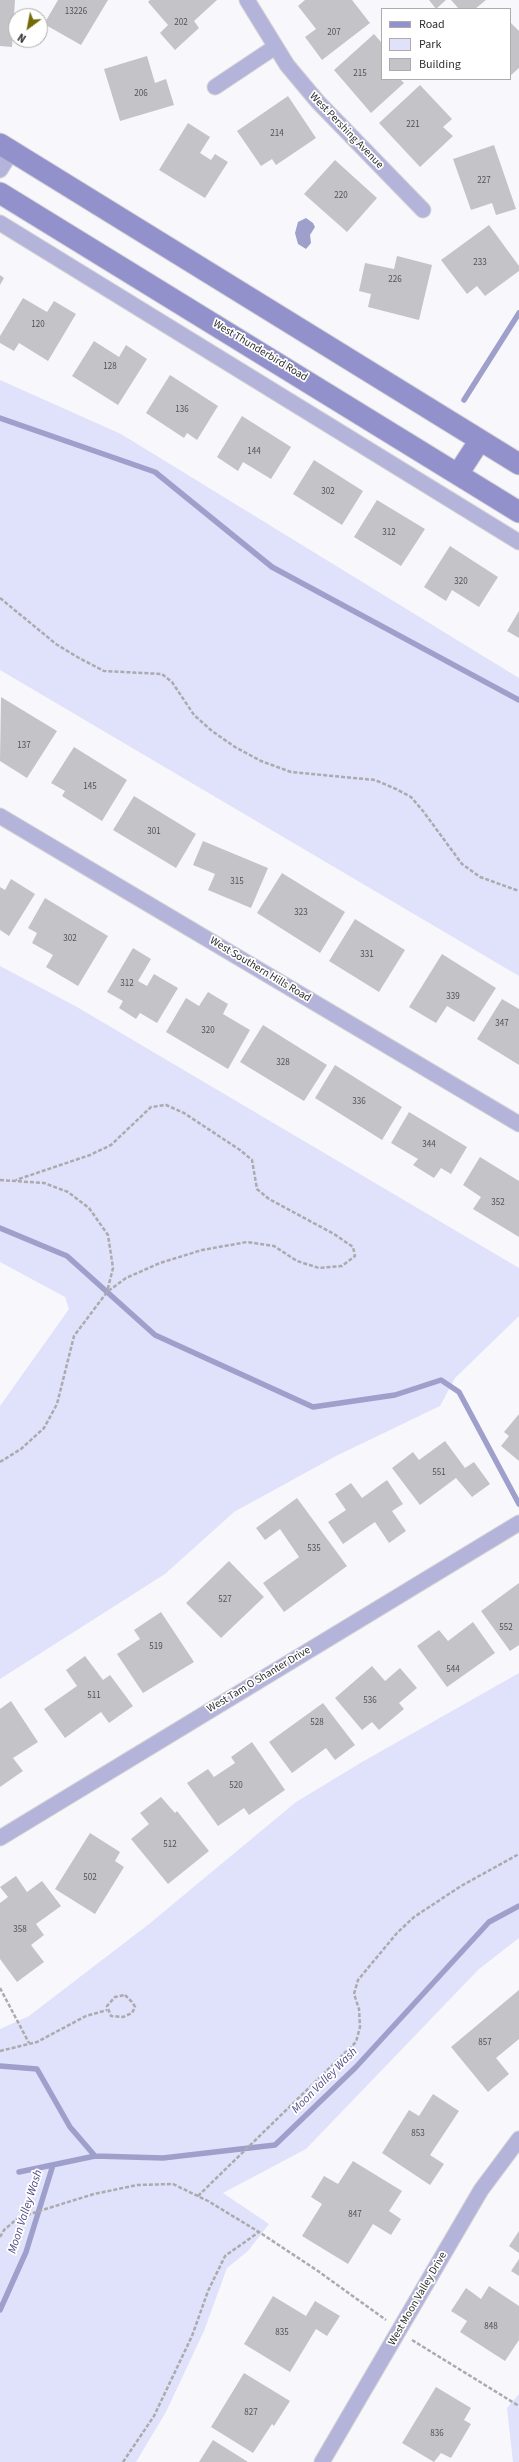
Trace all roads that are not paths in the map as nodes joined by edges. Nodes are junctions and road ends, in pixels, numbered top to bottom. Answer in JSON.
{"nodes":[{"id":1,"x":247,"y":0,"type":"edge"},
{"id":2,"x":274,"y":47,"type":"junction"},
{"id":3,"x":215,"y":87,"type":"dead end"},
{"id":4,"x":6,"y":148,"type":"edge"},
{"id":5,"x":0,"y":170,"type":"edge"},
{"id":6,"x":0,"y":193,"type":"edge"},
{"id":7,"x":423,"y":210,"type":"dead end"},
{"id":8,"x":0,"y":223,"type":"edge"},
{"id":9,"x":480,"y":440,"type":"junction"},
{"id":10,"x":519,"y":464,"type":"edge"},
{"id":11,"x":458,"y":474,"type":"junction"},
{"id":12,"x":519,"y":512,"type":"edge"},
{"id":13,"x":519,"y":542,"type":"edge"},
{"id":14,"x":0,"y":816,"type":"edge"},
{"id":15,"x":519,"y":1124,"type":"edge"},
{"id":16,"x":519,"y":1522,"type":"edge"},
{"id":17,"x":0,"y":1838,"type":"edge"},
{"id":18,"x":519,"y":2139,"type":"edge"},
{"id":19,"x":322,"y":2462,"type":"edge"}],
"edges":[{"from":1,"to":2,"type":"street","name":"West Pershing Avenue"},
{"from":2,"to":3,"type":"street"},
{"from":2,"to":7,"type":"street","name":"West Pershing Avenue"},
{"from":4,"to":5,"type":"street"},
{"from":4,"to":9,"type":"main road"},
{"from":6,"to":11,"type":"main road","name":"West Thunderbird Road"},
{"from":8,"to":13,"type":"street"},
{"from":9,"to":10,"type":"main road"},
{"from":9,"to":11,"type":"main road"},
{"from":11,"to":12,"type":"main road","name":"West Thunderbird Road"},
{"from":14,"to":15,"type":"street","name":"West Southern Hills Road"},
{"from":16,"to":17,"type":"street","name":"West Tam O Shanter Drive"},
{"from":18,"to":19,"type":"street","name":"West Moon Valley Drive"}]}
